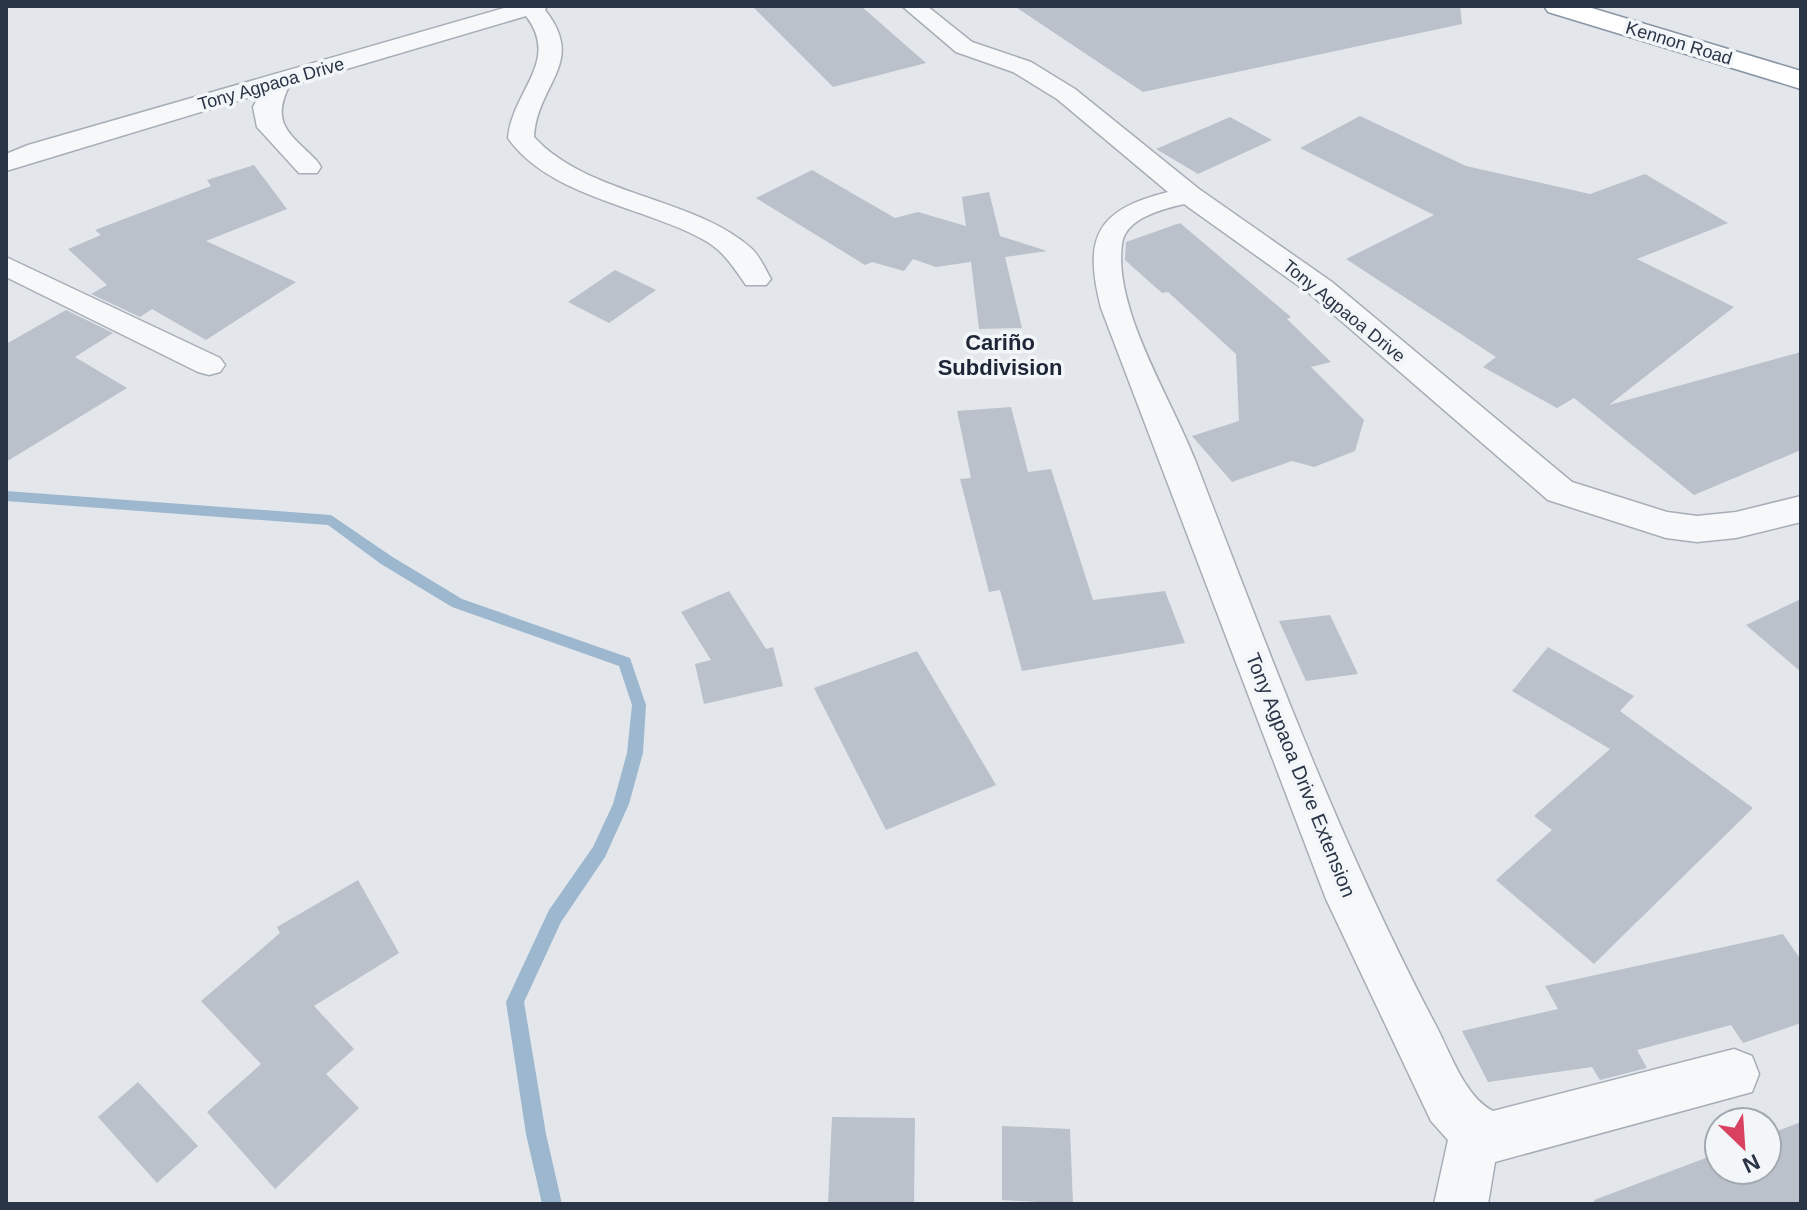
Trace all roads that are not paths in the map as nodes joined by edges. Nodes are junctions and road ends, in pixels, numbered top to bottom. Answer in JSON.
{"nodes":[{"id":1,"x":913,"y":6,"type":"edge"},
{"id":2,"x":1557,"y":6,"type":"edge"},
{"id":3,"x":533,"y":7,"type":"edge"},
{"id":4,"x":1801,"y":80,"type":"edge"},
{"id":5,"x":278,"y":82,"type":"junction"},
{"id":6,"x":6,"y":163,"type":"edge"},
{"id":7,"x":308,"y":167,"type":"dead end"},
{"id":8,"x":1189,"y":195,"type":"junction"},
{"id":9,"x":6,"y":266,"type":"edge"},
{"id":10,"x":756,"y":279,"type":"dead end"},
{"id":11,"x":209,"y":365,"type":"dead end"},
{"id":12,"x":1801,"y":509,"type":"edge"},
{"id":13,"x":1734,"y":1074,"type":"dead end"},
{"id":14,"x":1475,"y":1133,"type":"junction"},
{"id":15,"x":1461,"y":1204,"type":"edge"}],
"edges":[{"from":1,"to":8,"type":"street","name":"Tony Agpaoa Drive"},
{"from":2,"to":4,"type":"highway","name":"Kennon Road"},
{"from":3,"to":5,"type":"street","name":"Tony Agpaoa Drive"},
{"from":3,"to":10,"type":"street"},
{"from":5,"to":6,"type":"street","name":"Tony Agpaoa Drive"},
{"from":5,"to":7,"type":"street"},
{"from":8,"to":12,"type":"street","name":"Tony Agpaoa Drive"},
{"from":8,"to":14,"type":"street","name":"Tony Agpaoa Drive Extension"},
{"from":9,"to":11,"type":"street"},
{"from":13,"to":14,"type":"street"},
{"from":14,"to":15,"type":"street"}]}
